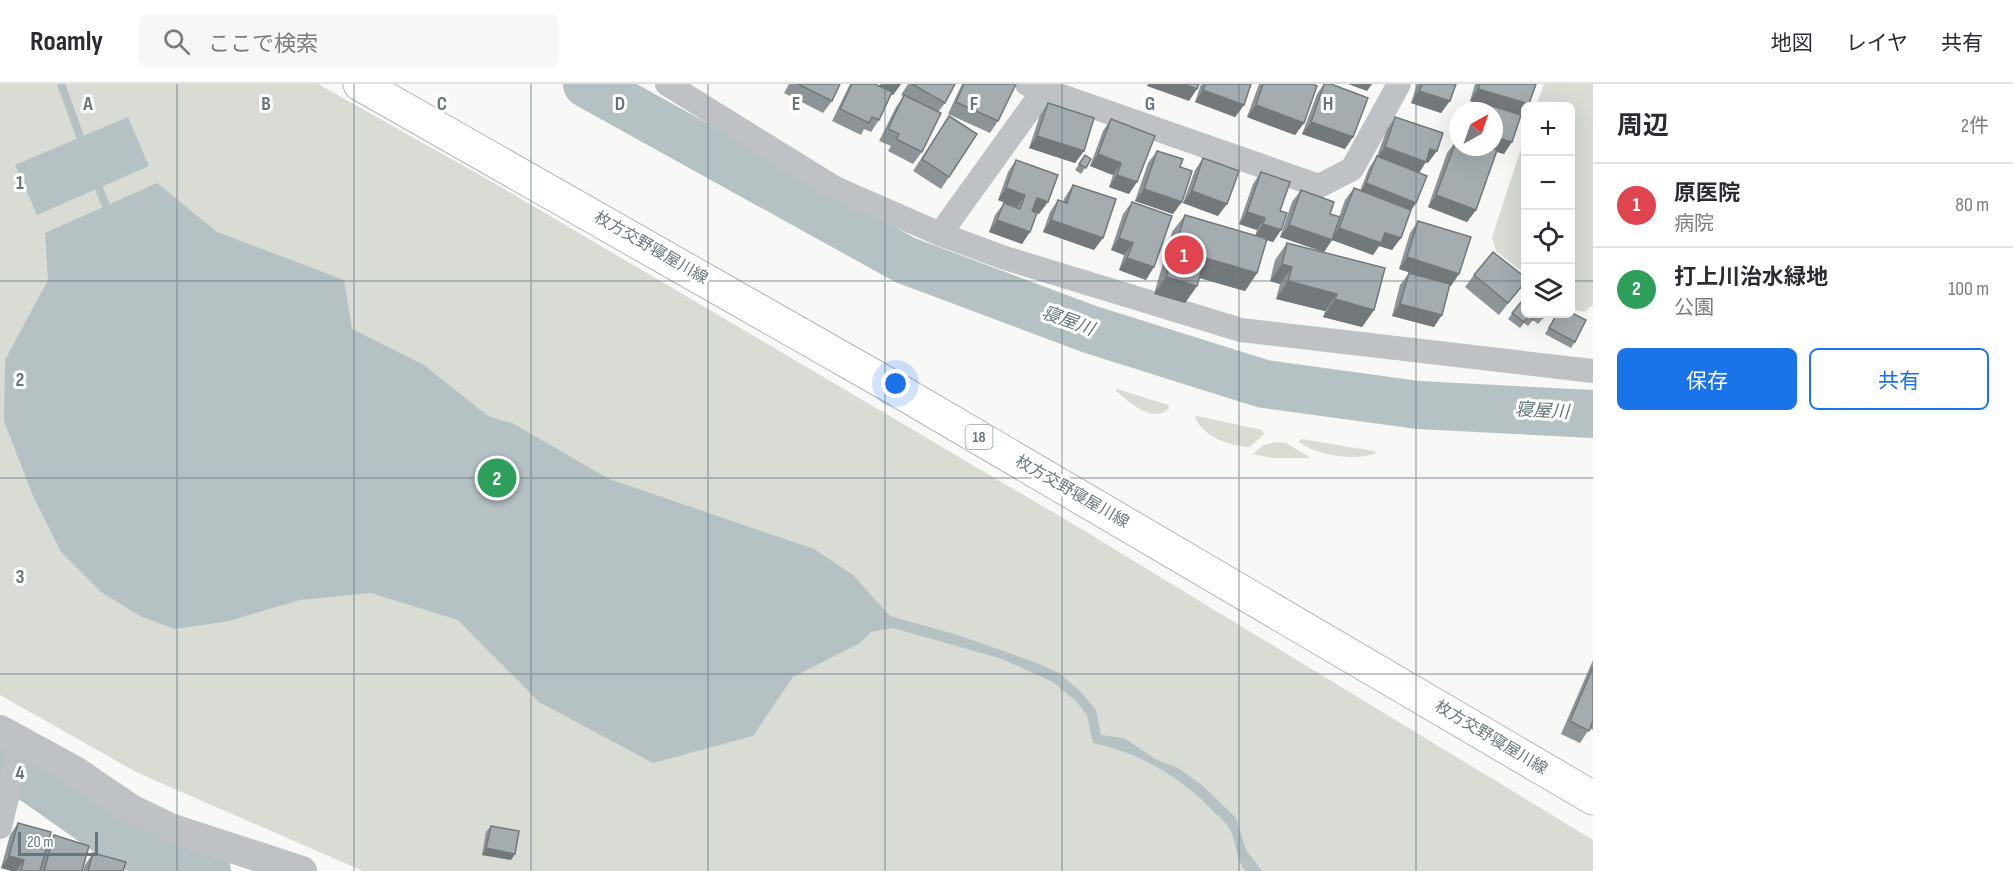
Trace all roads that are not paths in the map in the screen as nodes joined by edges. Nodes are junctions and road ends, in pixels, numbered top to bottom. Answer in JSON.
{"nodes":[{"id":1,"x":360,"y":84,"type":"edge"},
{"id":2,"x":667,"y":84,"type":"edge"},
{"id":3,"x":1399,"y":84,"type":"edge"},
{"id":4,"x":1039,"y":86,"type":"edge"},
{"id":5,"x":940,"y":234,"type":"junction"},
{"id":6,"x":1593,"y":371,"type":"edge"},
{"id":7,"x":11,"y":735,"type":"edge"},
{"id":8,"x":1593,"y":798,"type":"edge"},
{"id":9,"x":0,"y":827,"type":"edge"},
{"id":10,"x":302,"y":871,"type":"edge"}],
"edges":[{"from":1,"to":8,"type":"main road","name":"枚方交野寝屋川線","number":"18"},
{"from":2,"to":5,"type":"street"},
{"from":3,"to":4,"type":"street"},
{"from":4,"to":5,"type":"street"},
{"from":5,"to":6,"type":"street"},
{"from":7,"to":9,"type":"street"},
{"from":7,"to":10,"type":"street"}]}
